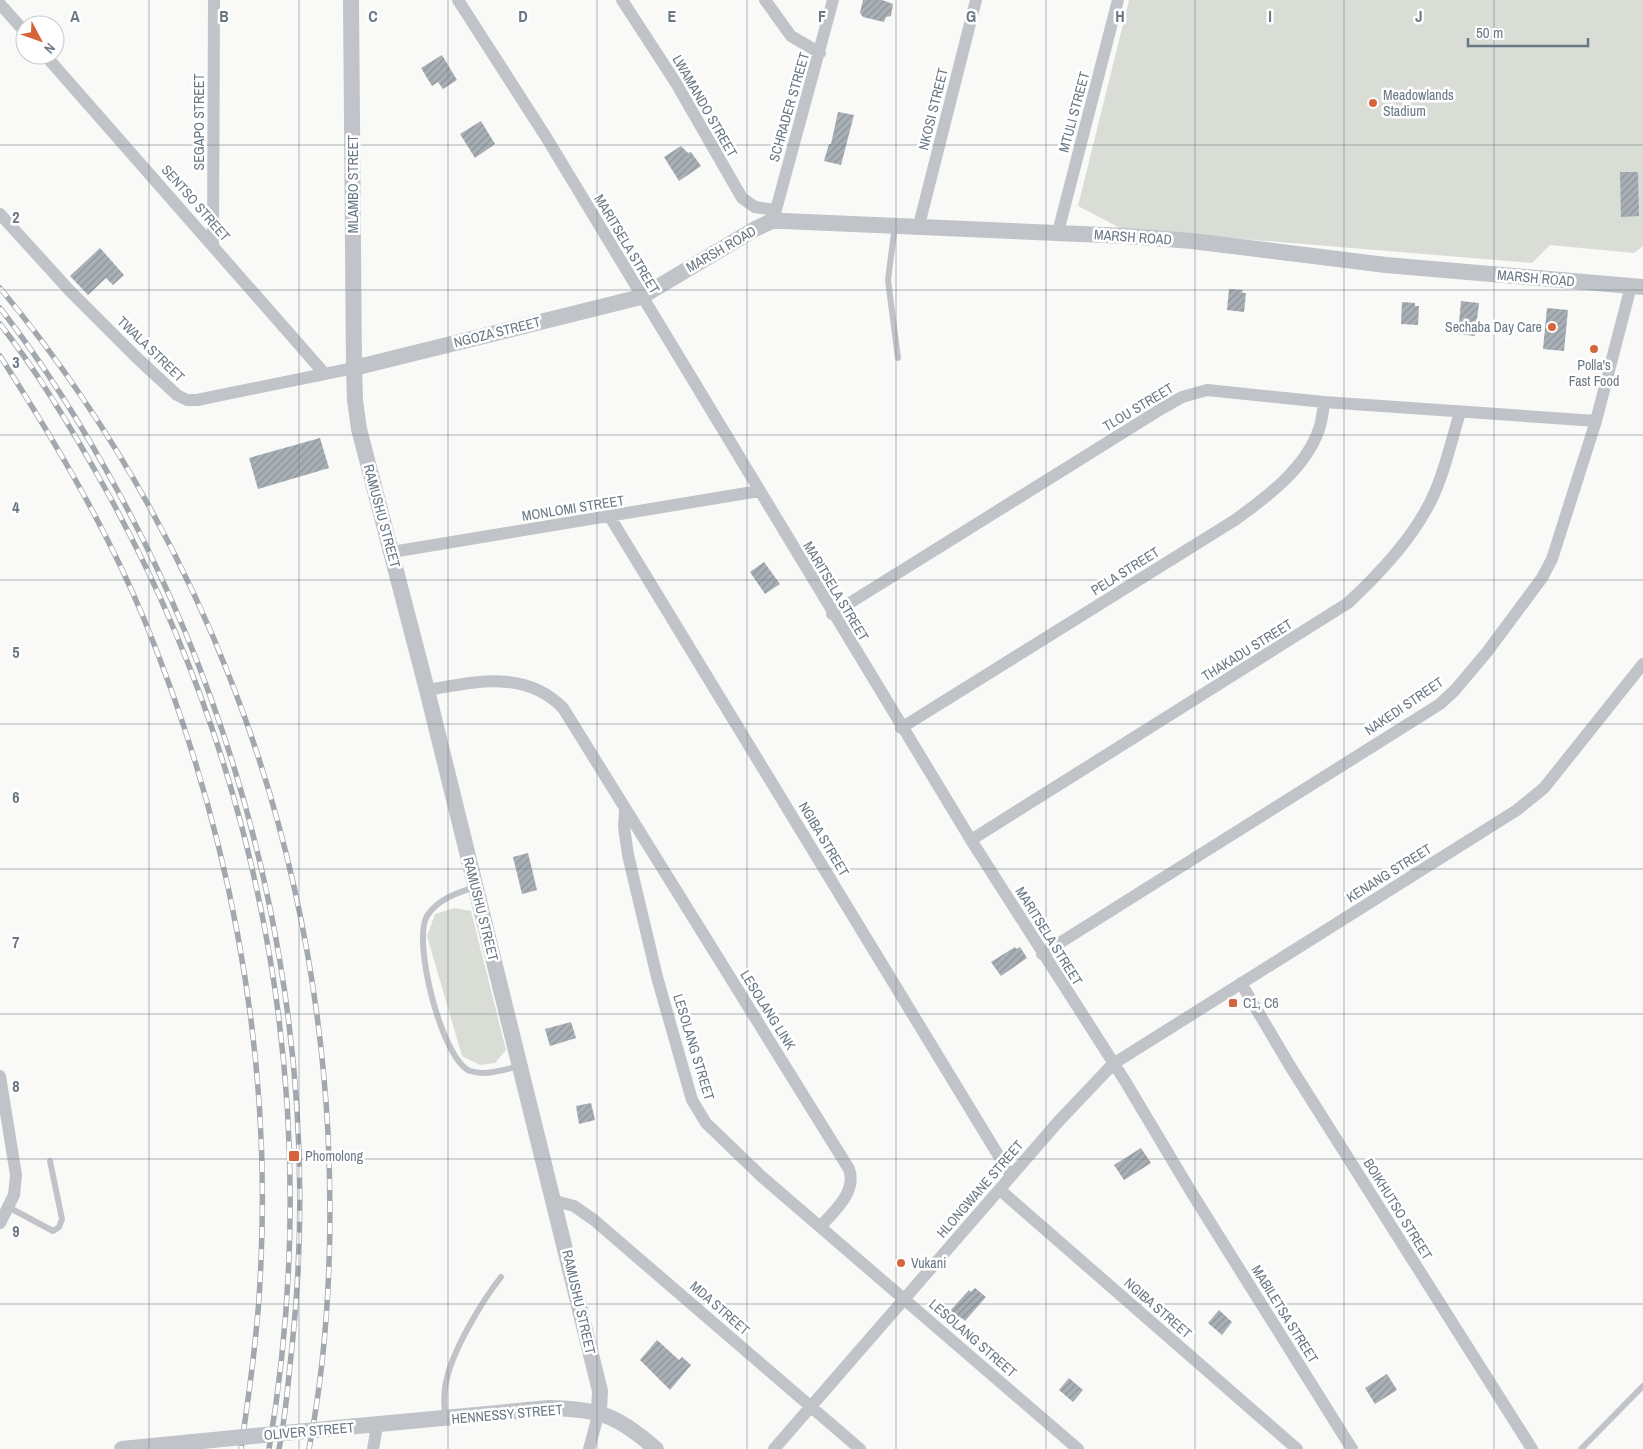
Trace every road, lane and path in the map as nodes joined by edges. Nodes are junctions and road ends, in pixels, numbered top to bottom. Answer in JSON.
{"nodes":[{"id":1,"x":214,"y":0,"type":"edge"},
{"id":2,"x":352,"y":0,"type":"edge"},
{"id":3,"x":458,"y":0,"type":"edge"},
{"id":4,"x":622,"y":0,"type":"edge"},
{"id":5,"x":765,"y":0,"type":"edge"},
{"id":6,"x":833,"y":0,"type":"edge"},
{"id":7,"x":976,"y":0,"type":"edge"},
{"id":8,"x":1118,"y":0,"type":"edge"},
{"id":9,"x":0,"y":4,"type":"edge"},
{"id":10,"x":15,"y":21,"type":"edge"},
{"id":11,"x":820,"y":53,"type":"junction"},
{"id":12,"x":54,"y":65,"type":"edge"},
{"id":13,"x":0,"y":214,"type":"edge"},
{"id":14,"x":774,"y":216,"type":"junction"},
{"id":15,"x":895,"y":224,"type":"junction"},
{"id":16,"x":919,"y":225,"type":"junction"},
{"id":17,"x":1058,"y":232,"type":"junction"},
{"id":18,"x":213,"y":244,"type":"junction"},
{"id":19,"x":1637,"y":286,"type":"edge"},
{"id":20,"x":641,"y":296,"type":"junction"},
{"id":21,"x":898,"y":358,"type":"dead end"},
{"id":22,"x":354,"y":368,"type":"junction"},
{"id":23,"x":324,"y":373,"type":"junction"},
{"id":24,"x":1324,"y":402,"type":"junction"},
{"id":25,"x":1460,"y":413,"type":"junction"},
{"id":26,"x":1596,"y":421,"type":"junction"},
{"id":27,"x":759,"y":491,"type":"junction"},
{"id":28,"x":610,"y":517,"type":"junction"},
{"id":29,"x":392,"y":552,"type":"junction"},
{"id":30,"x":832,"y":614,"type":"junction"},
{"id":31,"x":1643,"y":664,"type":"edge"},
{"id":32,"x":427,"y":690,"type":"junction"},
{"id":33,"x":902,"y":728,"type":"junction"},
{"id":34,"x":625,"y":810,"type":"junction"},
{"id":35,"x":971,"y":840,"type":"junction"},
{"id":36,"x":476,"y":887,"type":"junction"},
{"id":37,"x":1042,"y":954,"type":"junction"},
{"id":38,"x":1241,"y":983,"type":"junction"},
{"id":39,"x":1113,"y":1064,"type":"junction"},
{"id":40,"x":519,"y":1066,"type":"junction"},
{"id":41,"x":0,"y":1076,"type":"edge"},
{"id":42,"x":50,"y":1161,"type":"dead end"},
{"id":43,"x":1011,"y":1176,"type":"junction"},
{"id":44,"x":1000,"y":1190,"type":"junction"},
{"id":45,"x":1193,"y":1195,"type":"joint"},
{"id":46,"x":554,"y":1201,"type":"junction"},
{"id":47,"x":10,"y":1208,"type":"junction"},
{"id":48,"x":0,"y":1223,"type":"edge"},
{"id":49,"x":821,"y":1226,"type":"junction"},
{"id":50,"x":501,"y":1277,"type":"dead end"},
{"id":51,"x":905,"y":1298,"type":"junction"},
{"id":52,"x":1643,"y":1386,"type":"edge"},
{"id":53,"x":811,"y":1406,"type":"junction"},
{"id":54,"x":599,"y":1412,"type":"junction"},
{"id":55,"x":445,"y":1419,"type":"junction"},
{"id":56,"x":377,"y":1426,"type":"junction"},
{"id":57,"x":122,"y":1449,"type":"edge"},
{"id":58,"x":373,"y":1449,"type":"edge"},
{"id":59,"x":589,"y":1449,"type":"edge"},
{"id":60,"x":656,"y":1449,"type":"edge"},
{"id":61,"x":774,"y":1449,"type":"edge"},
{"id":62,"x":860,"y":1449,"type":"edge"},
{"id":63,"x":1078,"y":1449,"type":"edge"},
{"id":64,"x":1297,"y":1449,"type":"edge"},
{"id":65,"x":1352,"y":1449,"type":"edge"},
{"id":66,"x":1532,"y":1449,"type":"edge"},
{"id":67,"x":1581,"y":1449,"type":"edge"}],
"edges":[{"from":1,"to":18,"type":"street","name":"SEGAPO STREET"},
{"from":2,"to":22,"type":"street","name":"MLAMBO STREET"},
{"from":3,"to":20,"type":"street","name":"MARITSELA STREET"},
{"from":4,"to":14,"type":"street","name":"LWAMANDO STREET"},
{"from":5,"to":11,"type":"street"},
{"from":6,"to":11,"type":"street","name":"SCHRADER STREET"},
{"from":7,"to":16,"type":"street","name":"NKOSI STREET"},
{"from":8,"to":17,"type":"street","name":"MTULI STREET"},
{"from":9,"to":10,"type":"street"},
{"from":11,"to":14,"type":"street","name":"SCHRADER STREET"},
{"from":12,"to":18,"type":"street","name":"SENTSO STREET"},
{"from":13,"to":23,"type":"street","name":"TWALA STREET"},
{"from":14,"to":15,"type":"street","name":"MARSH ROAD"},
{"from":14,"to":20,"type":"street","name":"MARSH ROAD"},
{"from":15,"to":16,"type":"street","name":"MARSH ROAD"},
{"from":15,"to":21,"type":"lane"},
{"from":16,"to":17,"type":"street","name":"MARSH ROAD"},
{"from":17,"to":19,"type":"street","name":"MARSH ROAD"},
{"from":18,"to":23,"type":"street","name":"SENTSO STREET"},
{"from":19,"to":26,"type":"street","name":"NAKEDI STREET"},
{"from":20,"to":22,"type":"street","name":"NGOZA STREET"},
{"from":20,"to":27,"type":"street","name":"MARITSELA STREET"},
{"from":22,"to":23,"type":"street","name":"TWALA STREET"},
{"from":22,"to":29,"type":"street","name":"RAMUSHU STREET"},
{"from":24,"to":25,"type":"street","name":"TLOU STREET"},
{"from":24,"to":30,"type":"street","name":"TLOU STREET"},
{"from":24,"to":33,"type":"street","name":"PELA STREET"},
{"from":25,"to":26,"type":"street","name":"TLOU STREET"},
{"from":25,"to":35,"type":"street","name":"THAKADU STREET"},
{"from":26,"to":37,"type":"street","name":"NAKEDI STREET"},
{"from":27,"to":28,"type":"street","name":"MONLOMI STREET"},
{"from":27,"to":30,"type":"street","name":"MARITSELA STREET"},
{"from":28,"to":29,"type":"street","name":"MONLOMI STREET"},
{"from":28,"to":43,"type":"street","name":"NGIBA STREET"},
{"from":29,"to":32,"type":"street","name":"RAMUSHU STREET"},
{"from":30,"to":33,"type":"street","name":"MARITSELA STREET"},
{"from":31,"to":38,"type":"street","name":"KENANG STREET"},
{"from":32,"to":34,"type":"street"},
{"from":32,"to":36,"type":"street","name":"RAMUSHU STREET"},
{"from":33,"to":35,"type":"street","name":"MARITSELA STREET"},
{"from":34,"to":49,"type":"street","name":"LESOLANG STREET"},
{"from":34,"to":49,"type":"street","name":"LESOLANG LINK"},
{"from":35,"to":37,"type":"street","name":"MARITSELA STREET"},
{"from":36,"to":40,"type":"street","name":"RAMUSHU STREET"},
{"from":36,"to":40,"type":"lane"},
{"from":37,"to":39,"type":"street","name":"MARITSELA STREET"},
{"from":38,"to":39,"type":"street","name":"KENANG STREET"},
{"from":38,"to":66,"type":"street","name":"BOIKHUTSO STREET"},
{"from":39,"to":43,"type":"street","name":"HLONGWANE STREET"},
{"from":39,"to":45,"type":"street","name":"MARITSELA STREET"},
{"from":40,"to":46,"type":"street","name":"RAMUSHU STREET"},
{"from":41,"to":47,"type":"street"},
{"from":42,"to":47,"type":"lane"},
{"from":43,"to":44,"type":"street","name":"HLONGWANE STREET"},
{"from":44,"to":51,"type":"street","name":"HLONGWANE STREET"},
{"from":44,"to":64,"type":"street","name":"NGIBA STREET"},
{"from":45,"to":65,"type":"street","name":"MABILETSA STREET"},
{"from":46,"to":53,"type":"street","name":"MDA STREET"},
{"from":46,"to":54,"type":"street","name":"RAMUSHU STREET"},
{"from":47,"to":48,"type":"street"},
{"from":49,"to":51,"type":"street","name":"LESOLANG STREET"},
{"from":50,"to":55,"type":"lane"},
{"from":51,"to":53,"type":"street","name":"HLONGWANE STREET"},
{"from":51,"to":63,"type":"street","name":"LESOLANG STREET"},
{"from":52,"to":67,"type":"lane"},
{"from":53,"to":61,"type":"street","name":"HLONGWANE STREET"},
{"from":53,"to":62,"type":"street","name":"MDA STREET"},
{"from":54,"to":55,"type":"street","name":"HENNESSY STREET"},
{"from":54,"to":59,"type":"street","name":"RAMUSHU STREET"},
{"from":54,"to":60,"type":"street","name":"HENNESSY STREET"},
{"from":55,"to":56,"type":"street","name":"HENNESSY STREET"},
{"from":56,"to":57,"type":"street","name":"OLIVER STREET","bridge":true},
{"from":56,"to":58,"type":"street"}]}
